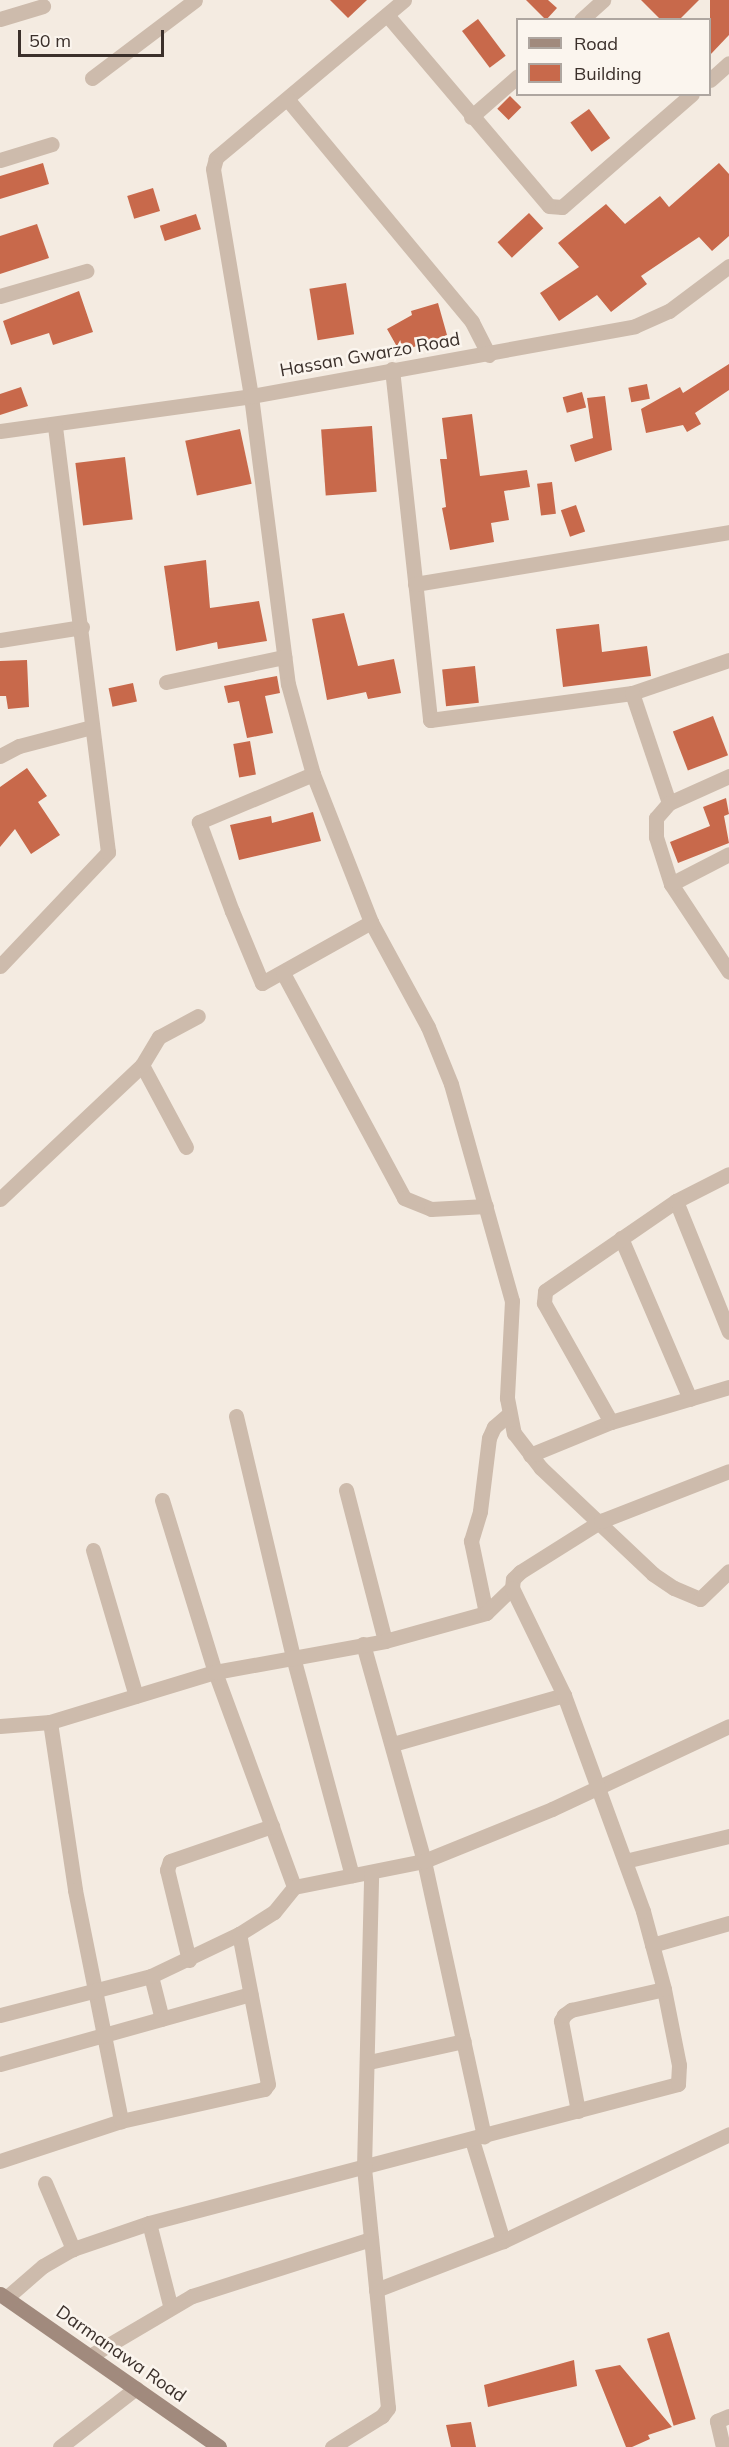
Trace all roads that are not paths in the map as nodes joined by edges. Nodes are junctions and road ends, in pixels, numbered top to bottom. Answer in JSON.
{"nodes":[{"id":1,"x":195,"y":0,"type":"edge"},
{"id":2,"x":404,"y":0,"type":"edge"},
{"id":3,"x":603,"y":0,"type":"edge"},
{"id":4,"x":43,"y":6,"type":"dead end"},
{"id":5,"x":387,"y":15,"type":"junction"},
{"id":6,"x":583,"y":18,"type":"edge"},
{"id":7,"x":0,"y":19,"type":"edge"},
{"id":8,"x":729,"y":63,"type":"edge"},
{"id":9,"x":92,"y":78,"type":"dead end"},
{"id":10,"x":516,"y":78,"type":"edge"},
{"id":11,"x":711,"y":79,"type":"edge"},
{"id":12,"x":690,"y":96,"type":"edge"},
{"id":13,"x":288,"y":100,"type":"junction"},
{"id":14,"x":471,"y":117,"type":"junction"},
{"id":15,"x":52,"y":144,"type":"dead end"},
{"id":16,"x":0,"y":160,"type":"edge"},
{"id":17,"x":729,"y":267,"type":"edge"},
{"id":18,"x":86,"y":271,"type":"dead end"},
{"id":19,"x":0,"y":296,"type":"edge"},
{"id":20,"x":489,"y":355,"type":"junction"},
{"id":21,"x":392,"y":369,"type":"junction"},
{"id":22,"x":251,"y":396,"type":"junction"},
{"id":23,"x":55,"y":424,"type":"junction"},
{"id":24,"x":0,"y":431,"type":"edge"},
{"id":25,"x":729,"y":532,"type":"edge"},
{"id":26,"x":415,"y":584,"type":"junction"},
{"id":27,"x":82,"y":627,"type":"junction"},
{"id":28,"x":0,"y":640,"type":"edge"},
{"id":29,"x":284,"y":657,"type":"junction"},
{"id":30,"x":729,"y":660,"type":"edge"},
{"id":31,"x":166,"y":682,"type":"dead end"},
{"id":32,"x":632,"y":693,"type":"junction"},
{"id":33,"x":92,"y":727,"type":"junction"},
{"id":34,"x":0,"y":756,"type":"edge"},
{"id":35,"x":313,"y":774,"type":"junction"},
{"id":36,"x":729,"y":776,"type":"edge"},
{"id":37,"x":669,"y":803,"type":"junction"},
{"id":38,"x":729,"y":854,"type":"edge"},
{"id":39,"x":671,"y":884,"type":"junction"},
{"id":40,"x":371,"y":922,"type":"junction"},
{"id":41,"x":0,"y":966,"type":"edge"},
{"id":42,"x":729,"y":972,"type":"edge"},
{"id":43,"x":283,"y":973,"type":"junction"},
{"id":44,"x":198,"y":1016,"type":"dead end"},
{"id":45,"x":142,"y":1065,"type":"junction"},
{"id":46,"x":186,"y":1147,"type":"dead end"},
{"id":47,"x":729,"y":1174,"type":"edge"},
{"id":48,"x":0,"y":1199,"type":"edge"},
{"id":49,"x":675,"y":1201,"type":"junction"},
{"id":50,"x":486,"y":1206,"type":"junction"},
{"id":51,"x":621,"y":1238,"type":"junction"},
{"id":52,"x":729,"y":1332,"type":"edge"},
{"id":53,"x":729,"y":1388,"type":"edge"},
{"id":54,"x":690,"y":1399,"type":"junction"},
{"id":55,"x":508,"y":1415,"type":"junction"},
{"id":56,"x":236,"y":1416,"type":"dead end"},
{"id":57,"x":610,"y":1422,"type":"junction"},
{"id":58,"x":530,"y":1455,"type":"junction"},
{"id":59,"x":729,"y":1471,"type":"edge"},
{"id":60,"x":346,"y":1490,"type":"dead end"},
{"id":61,"x":162,"y":1500,"type":"dead end"},
{"id":62,"x":601,"y":1521,"type":"junction"},
{"id":63,"x":93,"y":1550,"type":"dead end"},
{"id":64,"x":729,"y":1571,"type":"edge"},
{"id":65,"x":512,"y":1588,"type":"junction"},
{"id":66,"x":486,"y":1612,"type":"junction"},
{"id":67,"x":385,"y":1641,"type":"junction"},
{"id":68,"x":363,"y":1644,"type":"junction"},
{"id":69,"x":293,"y":1657,"type":"junction"},
{"id":70,"x":216,"y":1672,"type":"junction"},
{"id":71,"x":564,"y":1695,"type":"junction"},
{"id":72,"x":136,"y":1696,"type":"junction"},
{"id":73,"x":50,"y":1722,"type":"junction"},
{"id":74,"x":0,"y":1726,"type":"edge"},
{"id":75,"x":729,"y":1726,"type":"edge"},
{"id":76,"x":393,"y":1744,"type":"junction"},
{"id":77,"x":599,"y":1788,"type":"junction"},
{"id":78,"x":272,"y":1826,"type":"junction"},
{"id":79,"x":729,"y":1836,"type":"edge"},
{"id":80,"x":424,"y":1861,"type":"junction"},
{"id":81,"x":625,"y":1861,"type":"junction"},
{"id":82,"x":371,"y":1872,"type":"junction"},
{"id":83,"x":352,"y":1875,"type":"junction"},
{"id":84,"x":294,"y":1887,"type":"junction"},
{"id":85,"x":729,"y":1923,"type":"edge"},
{"id":86,"x":239,"y":1934,"type":"junction"},
{"id":87,"x":652,"y":1945,"type":"junction"},
{"id":88,"x":189,"y":1960,"type":"junction"},
{"id":89,"x":151,"y":1977,"type":"junction"},
{"id":90,"x":93,"y":1989,"type":"junction"},
{"id":91,"x":664,"y":1989,"type":"junction"},
{"id":92,"x":250,"y":1994,"type":"junction"},
{"id":93,"x":0,"y":2015,"type":"edge"},
{"id":94,"x":162,"y":2019,"type":"junction"},
{"id":95,"x":101,"y":2036,"type":"junction"},
{"id":96,"x":464,"y":2042,"type":"junction"},
{"id":97,"x":369,"y":2062,"type":"junction"},
{"id":98,"x":0,"y":2064,"type":"edge"},
{"id":99,"x":578,"y":2111,"type":"junction"},
{"id":100,"x":121,"y":2121,"type":"junction"},
{"id":101,"x":729,"y":2134,"type":"edge"},
{"id":102,"x":478,"y":2138,"type":"junction"},
{"id":103,"x":0,"y":2161,"type":"edge"},
{"id":104,"x":364,"y":2168,"type":"junction"},
{"id":105,"x":45,"y":2183,"type":"dead end"},
{"id":106,"x":149,"y":2223,"type":"junction"},
{"id":107,"x":371,"y":2239,"type":"junction"},
{"id":108,"x":503,"y":2241,"type":"junction"},
{"id":109,"x":73,"y":2249,"type":"junction"},
{"id":110,"x":376,"y":2290,"type":"junction"},
{"id":111,"x":3,"y":2296,"type":"edge"},
{"id":112,"x":171,"y":2305,"type":"junction"},
{"id":113,"x":90,"y":2355,"type":"junction"},
{"id":114,"x":136,"y":2388,"type":"junction"},
{"id":115,"x":729,"y":2416,"type":"edge"},
{"id":116,"x":60,"y":2447,"type":"edge"},
{"id":117,"x":219,"y":2447,"type":"edge"},
{"id":118,"x":332,"y":2447,"type":"edge"},
{"id":119,"x":723,"y":2447,"type":"edge"}],
"edges":[{"from":1,"to":9,"type":"street"},
{"from":2,"to":5,"type":"street"},
{"from":3,"to":6,"type":"street"},
{"from":4,"to":7,"type":"street"},
{"from":5,"to":13,"type":"street"},
{"from":5,"to":14,"type":"street"},
{"from":8,"to":11,"type":"street"},
{"from":10,"to":14,"type":"street"},
{"from":12,"to":14,"type":"street"},
{"from":13,"to":20,"type":"street"},
{"from":13,"to":22,"type":"street"},
{"from":15,"to":16,"type":"street"},
{"from":17,"to":20,"type":"street","name":"Hassan Gwarzo Road"},
{"from":18,"to":19,"type":"street"},
{"from":20,"to":21,"type":"street","name":"Hassan Gwarzo Road"},
{"from":21,"to":22,"type":"street","name":"Hassan Gwarzo Road"},
{"from":21,"to":26,"type":"street"},
{"from":22,"to":23,"type":"street","name":"Hassan Gwarzo Road"},
{"from":22,"to":29,"type":"street"},
{"from":23,"to":24,"type":"street","name":"Hassan Gwarzo Road"},
{"from":23,"to":27,"type":"street"},
{"from":25,"to":26,"type":"street"},
{"from":26,"to":32,"type":"street"},
{"from":27,"to":28,"type":"street"},
{"from":27,"to":33,"type":"street"},
{"from":29,"to":31,"type":"street"},
{"from":29,"to":35,"type":"street"},
{"from":30,"to":32,"type":"street"},
{"from":32,"to":37,"type":"street"},
{"from":33,"to":34,"type":"street"},
{"from":33,"to":41,"type":"street"},
{"from":35,"to":40,"type":"street"},
{"from":35,"to":43,"type":"street"},
{"from":36,"to":37,"type":"street"},
{"from":37,"to":39,"type":"street"},
{"from":38,"to":39,"type":"street"},
{"from":39,"to":42,"type":"street"},
{"from":40,"to":43,"type":"street"},
{"from":40,"to":50,"type":"street"},
{"from":43,"to":50,"type":"street"},
{"from":44,"to":45,"type":"street"},
{"from":45,"to":46,"type":"street"},
{"from":45,"to":48,"type":"street"},
{"from":47,"to":49,"type":"street"},
{"from":49,"to":51,"type":"street"},
{"from":49,"to":52,"type":"street"},
{"from":50,"to":55,"type":"street"},
{"from":51,"to":54,"type":"street"},
{"from":51,"to":57,"type":"street"},
{"from":53,"to":54,"type":"street"},
{"from":54,"to":57,"type":"street"},
{"from":55,"to":58,"type":"street"},
{"from":55,"to":66,"type":"street"},
{"from":56,"to":69,"type":"street"},
{"from":57,"to":58,"type":"street"},
{"from":58,"to":62,"type":"street"},
{"from":59,"to":62,"type":"street"},
{"from":60,"to":67,"type":"street"},
{"from":61,"to":70,"type":"street"},
{"from":62,"to":64,"type":"street"},
{"from":62,"to":65,"type":"street"},
{"from":63,"to":72,"type":"street"},
{"from":65,"to":66,"type":"street"},
{"from":65,"to":71,"type":"street"},
{"from":66,"to":67,"type":"street"},
{"from":67,"to":68,"type":"street"},
{"from":68,"to":69,"type":"street"},
{"from":68,"to":76,"type":"street"},
{"from":69,"to":70,"type":"street"},
{"from":69,"to":83,"type":"street"},
{"from":70,"to":72,"type":"street"},
{"from":70,"to":78,"type":"street"},
{"from":71,"to":76,"type":"street"},
{"from":71,"to":77,"type":"street"},
{"from":72,"to":73,"type":"street"},
{"from":73,"to":74,"type":"street"},
{"from":73,"to":90,"type":"street"},
{"from":75,"to":77,"type":"street"},
{"from":76,"to":80,"type":"street"},
{"from":77,"to":80,"type":"street"},
{"from":77,"to":81,"type":"street"},
{"from":78,"to":84,"type":"street"},
{"from":78,"to":88,"type":"street"},
{"from":79,"to":81,"type":"street"},
{"from":80,"to":82,"type":"street"},
{"from":80,"to":96,"type":"street"},
{"from":81,"to":87,"type":"street"},
{"from":82,"to":83,"type":"street"},
{"from":82,"to":97,"type":"street"},
{"from":83,"to":84,"type":"street"},
{"from":84,"to":86,"type":"street"},
{"from":85,"to":87,"type":"street"},
{"from":86,"to":88,"type":"street"},
{"from":86,"to":92,"type":"street"},
{"from":87,"to":91,"type":"street"},
{"from":88,"to":89,"type":"street"},
{"from":89,"to":90,"type":"street"},
{"from":89,"to":94,"type":"street"},
{"from":90,"to":93,"type":"street"},
{"from":90,"to":95,"type":"street"},
{"from":91,"to":99,"type":"street"},
{"from":91,"to":99,"type":"street"},
{"from":92,"to":94,"type":"street"},
{"from":92,"to":100,"type":"street"},
{"from":94,"to":95,"type":"street"},
{"from":95,"to":98,"type":"street"},
{"from":95,"to":100,"type":"street"},
{"from":96,"to":97,"type":"street"},
{"from":96,"to":102,"type":"street"},
{"from":97,"to":104,"type":"street"},
{"from":99,"to":102,"type":"street"},
{"from":100,"to":103,"type":"street"},
{"from":101,"to":108,"type":"street"},
{"from":102,"to":104,"type":"street"},
{"from":102,"to":108,"type":"street"},
{"from":104,"to":106,"type":"street"},
{"from":104,"to":107,"type":"street"},
{"from":105,"to":109,"type":"street"},
{"from":106,"to":109,"type":"street"},
{"from":106,"to":112,"type":"street"},
{"from":107,"to":110,"type":"street"},
{"from":107,"to":112,"type":"street"},
{"from":108,"to":110,"type":"street"},
{"from":109,"to":111,"type":"street"},
{"from":110,"to":118,"type":"street"},
{"from":111,"to":113,"type":"street","name":"Darmanawa Road"},
{"from":112,"to":113,"type":"street"},
{"from":113,"to":114,"type":"street","name":"Darmanawa Road"},
{"from":114,"to":116,"type":"street"},
{"from":114,"to":117,"type":"street","name":"Darmanawa Road"},
{"from":115,"to":119,"type":"street"}]}
